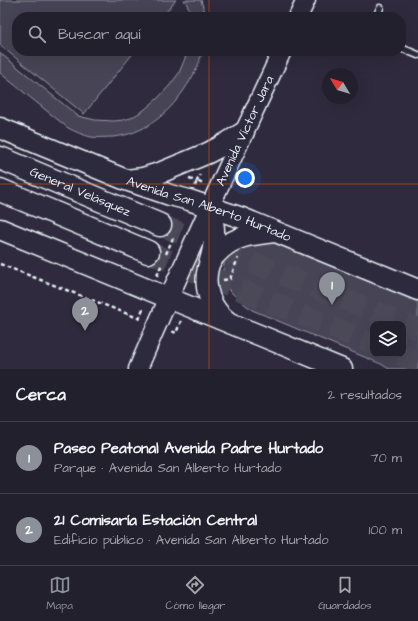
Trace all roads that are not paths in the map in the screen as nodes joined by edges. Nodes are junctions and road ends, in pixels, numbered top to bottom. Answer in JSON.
{"nodes":[{"id":1,"x":306,"y":0,"type":"edge"},
{"id":2,"x":380,"y":8,"type":"dead end"},
{"id":3,"x":300,"y":12,"type":"edge"},
{"id":4,"x":378,"y":12,"type":"edge"},
{"id":5,"x":406,"y":50,"type":"edge"},
{"id":6,"x":418,"y":55,"type":"edge"},
{"id":7,"x":280,"y":56,"type":"edge"},
{"id":8,"x":0,"y":128,"type":"edge"},
{"id":9,"x":244,"y":132,"type":"junction"},
{"id":10,"x":0,"y":158,"type":"edge"},
{"id":11,"x":126,"y":180,"type":"junction"},
{"id":12,"x":0,"y":190,"type":"edge"},
{"id":13,"x":209,"y":207,"type":"junction"},
{"id":14,"x":160,"y":225,"type":"tunnel mouth"},
{"id":15,"x":0,"y":229,"type":"edge"},
{"id":16,"x":277,"y":232,"type":"junction"},
{"id":17,"x":148,"y":252,"type":"tunnel mouth"},
{"id":18,"x":210,"y":262,"type":"junction"},
{"id":19,"x":418,"y":290,"type":"edge"},
{"id":20,"x":168,"y":298,"type":"junction"},
{"id":21,"x":231,"y":323,"type":"junction"},
{"id":22,"x":138,"y":369,"type":"edge"},
{"id":23,"x":342,"y":369,"type":"edge"}],
"edges":[{"from":1,"to":3,"type":"main road"},
{"from":2,"to":4,"type":"lane"},
{"from":5,"to":6,"type":"lane"},
{"from":7,"to":9,"type":"main road","name":"Avenida Víctor Jara"},
{"from":8,"to":11,"type":"main road","name":"Avenida San Alberto Hurtado"},
{"from":9,"to":11,"type":"main road"},
{"from":9,"to":13,"type":"main road","name":"Avenida Víctor Jara"},
{"from":10,"to":14,"type":"highway","name":"General Velásquez"},
{"from":11,"to":13,"type":"main road","name":"Avenida San Alberto Hurtado"},
{"from":12,"to":17,"type":"highway"},
{"from":13,"to":16,"type":"main road","name":"Avenida San Alberto Hurtado"},
{"from":13,"to":18,"type":"main road"},
{"from":13,"to":20,"type":"main road","name":"Avenida Víctor Jara"},
{"from":15,"to":20,"type":"main road"},
{"from":16,"to":18,"type":"main road"},
{"from":16,"to":19,"type":"main road","name":"Avenida San Alberto Hurtado"},
{"from":18,"to":21,"type":"main road"},
{"from":20,"to":21,"type":"main road"},
{"from":20,"to":22,"type":"main road","name":"Avenida Víctor Jara"},
{"from":21,"to":23,"type":"main road"}]}
